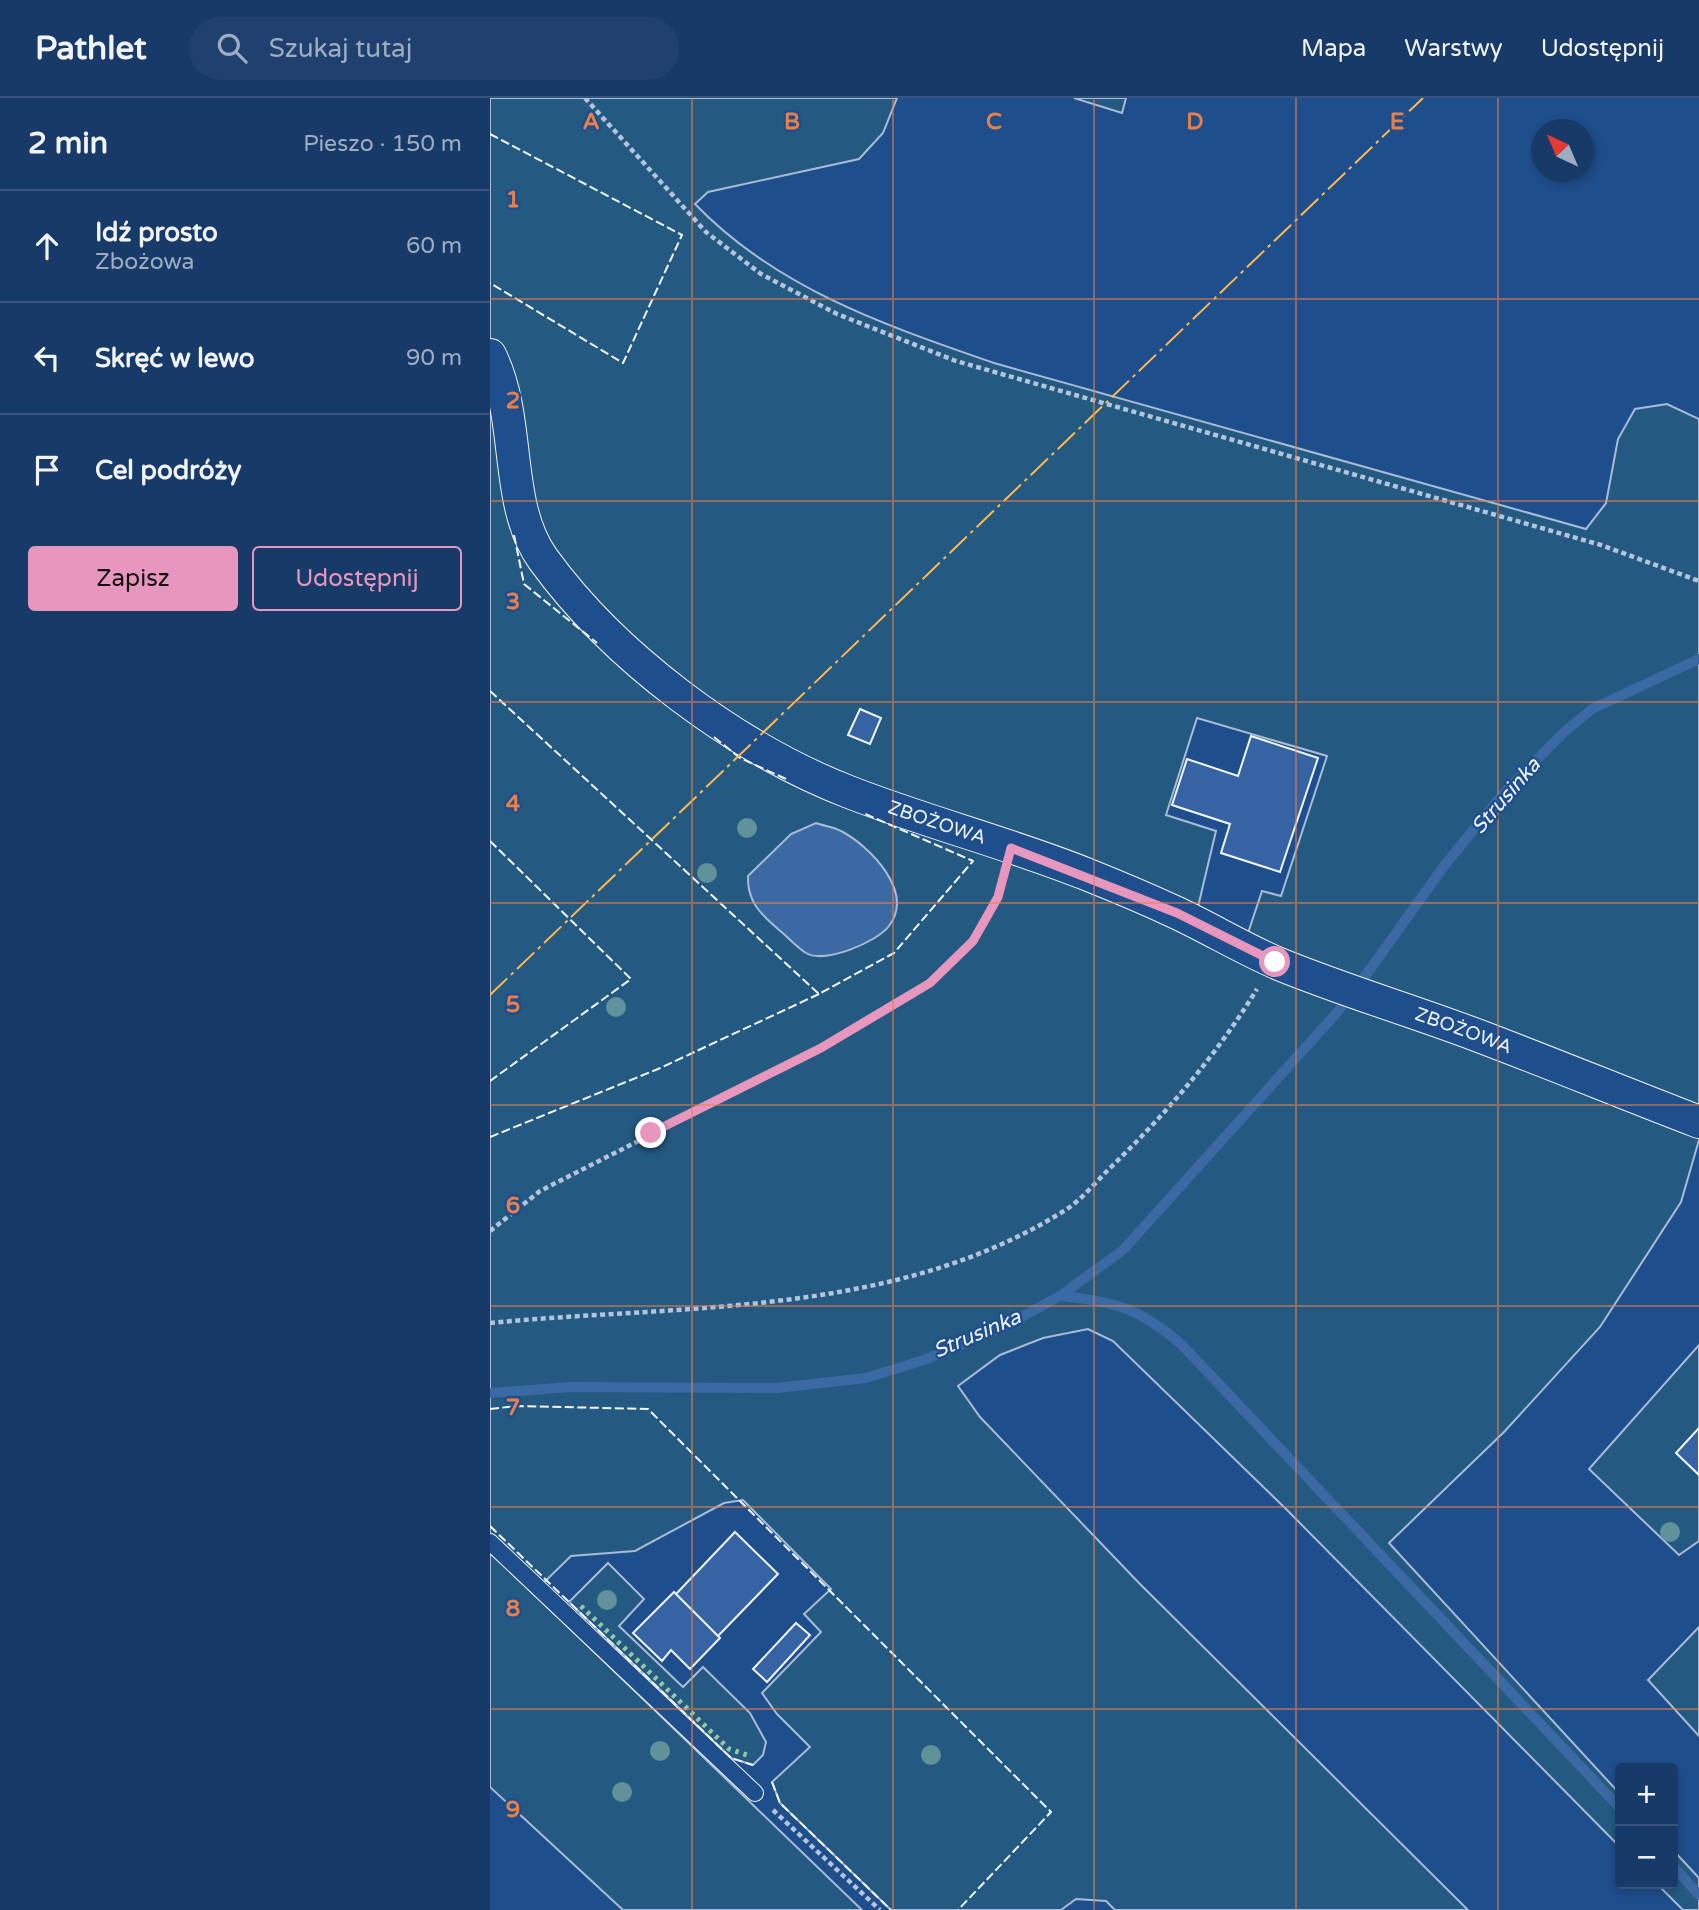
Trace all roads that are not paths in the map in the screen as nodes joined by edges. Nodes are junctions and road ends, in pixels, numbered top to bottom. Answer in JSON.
{"nodes":[{"id":1,"x":490,"y":355,"type":"edge"},
{"id":2,"x":1699,"y":1122,"type":"edge"},
{"id":3,"x":490,"y":1542,"type":"edge"},
{"id":4,"x":755,"y":1793,"type":"road end"}],
"edges":[{"from":1,"to":2,"type":"street","name":"ZBOŻOWA"},
{"from":3,"to":4,"type":"lane"}]}
